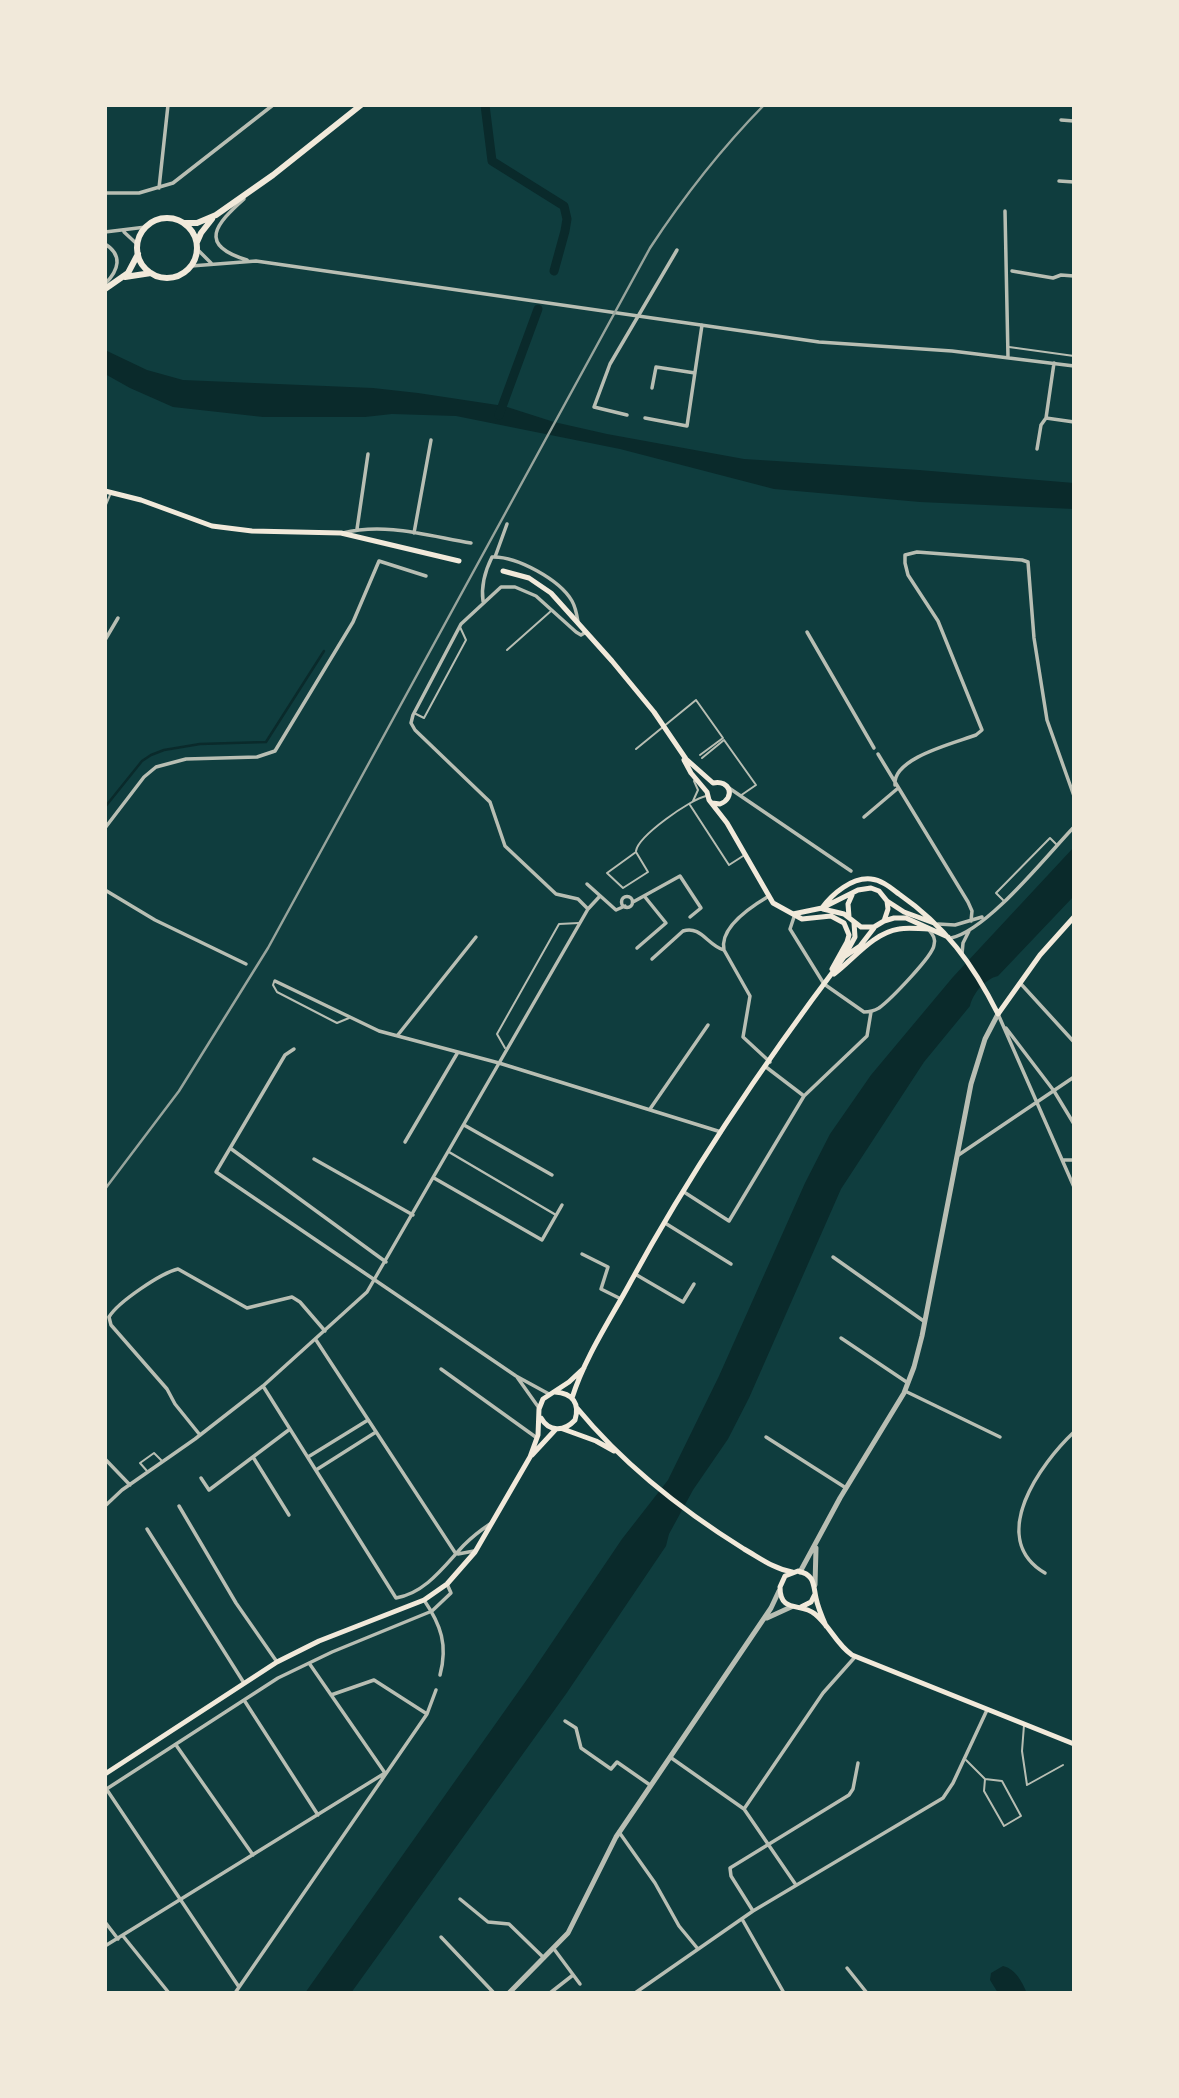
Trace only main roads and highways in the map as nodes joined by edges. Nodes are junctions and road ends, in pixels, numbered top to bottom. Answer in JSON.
{"nodes":[{"id":1,"x":361,"y":105,"type":"edge"},
{"id":2,"x":216,"y":215,"type":"junction"},
{"id":3,"x":184,"y":223,"type":"junction"},
{"id":4,"x":196,"y":246,"type":"junction"},
{"id":5,"x":138,"y":254,"type":"junction"},
{"id":6,"x":151,"y":273,"type":"junction"},
{"id":7,"x":123,"y":278,"type":"junction"},
{"id":8,"x":105,"y":289,"type":"edge"},
{"id":9,"x":108,"y":491,"type":"edge"},
{"id":10,"x":459,"y":561,"type":"dead end"},
{"id":11,"x":503,"y":571,"type":"dead end"},
{"id":12,"x":674,"y":743,"type":"junction"},
{"id":13,"x":713,"y":783,"type":"junction"},
{"id":14,"x":707,"y":794,"type":"junction"},
{"id":15,"x":712,"y":803,"type":"junction"},
{"id":16,"x":720,"y":804,"type":"junction"},
{"id":17,"x":727,"y":823,"type":"junction"},
{"id":18,"x":855,"y":892,"type":"junction"},
{"id":19,"x":887,"y":901,"type":"junction"},
{"id":20,"x":822,"y":908,"type":"junction"},
{"id":21,"x":786,"y":912,"type":"junction"},
{"id":22,"x":849,"y":917,"type":"junction"},
{"id":23,"x":1074,"y":917,"type":"edge"},
{"id":24,"x":884,"y":921,"type":"junction"},
{"id":25,"x":854,"y":923,"type":"junction"},
{"id":26,"x":938,"y":924,"type":"junction"},
{"id":27,"x":874,"y":928,"type":"junction"},
{"id":28,"x":929,"y":929,"type":"junction"},
{"id":29,"x":951,"y":938,"type":"junction"},
{"id":30,"x":844,"y":957,"type":"junction"},
{"id":31,"x":826,"y":981,"type":"junction"},
{"id":32,"x":584,"y":1368,"type":"junction"},
{"id":33,"x":552,"y":1393,"type":"junction"},
{"id":34,"x":572,"y":1398,"type":"junction"},
{"id":35,"x":577,"y":1408,"type":"junction"},
{"id":36,"x":541,"y":1418,"type":"junction"},
{"id":37,"x":559,"y":1429,"type":"junction"},
{"id":38,"x":530,"y":1457,"type":"junction"},
{"id":39,"x":623,"y":1457,"type":"junction"},
{"id":40,"x":769,"y":1564,"type":"junction"},
{"id":41,"x":797,"y":1572,"type":"junction"},
{"id":42,"x":781,"y":1582,"type":"junction"},
{"id":43,"x":815,"y":1594,"type":"junction"},
{"id":44,"x":801,"y":1608,"type":"junction"},
{"id":45,"x":826,"y":1626,"type":"junction"},
{"id":46,"x":1074,"y":1744,"type":"edge"},
{"id":47,"x":105,"y":1774,"type":"edge"}],
"edges":[{"from":1,"to":2,"type":"main road"},
{"from":2,"to":3,"type":"main road"},
{"from":2,"to":4,"type":"main road"},
{"from":3,"to":4,"type":"main road"},
{"from":3,"to":5,"type":"main road"},
{"from":4,"to":6,"type":"main road"},
{"from":5,"to":6,"type":"main road"},
{"from":5,"to":7,"type":"main road"},
{"from":6,"to":7,"type":"main road"},
{"from":7,"to":8,"type":"main road"},
{"from":9,"to":10,"type":"main road"},
{"from":11,"to":12,"type":"main road"},
{"from":12,"to":13,"type":"main road"},
{"from":12,"to":14,"type":"main road"},
{"from":13,"to":14,"type":"main road"},
{"from":13,"to":16,"type":"main road"},
{"from":14,"to":15,"type":"main road"},
{"from":15,"to":16,"type":"main road"},
{"from":15,"to":17,"type":"main road"},
{"from":16,"to":17,"type":"main road"},
{"from":17,"to":21,"type":"main road"},
{"from":18,"to":19,"type":"main road"},
{"from":18,"to":20,"type":"main road"},
{"from":18,"to":22,"type":"main road"},
{"from":19,"to":24,"type":"main road"},
{"from":19,"to":26,"type":"main road"},
{"from":20,"to":21,"type":"main road"},
{"from":20,"to":22,"type":"main road"},
{"from":20,"to":26,"type":"main road"},
{"from":21,"to":31,"type":"main road"},
{"from":22,"to":25,"type":"main road"},
{"from":23,"to":29,"type":"main road"},
{"from":24,"to":27,"type":"main road"},
{"from":24,"to":28,"type":"main road"},
{"from":25,"to":27,"type":"main road"},
{"from":25,"to":30,"type":"main road"},
{"from":26,"to":29,"type":"main road"},
{"from":27,"to":30,"type":"main road"},
{"from":28,"to":29,"type":"main road"},
{"from":28,"to":31,"type":"main road"},
{"from":30,"to":31,"type":"main road"},
{"from":31,"to":32,"type":"main road"},
{"from":32,"to":33,"type":"main road"},
{"from":32,"to":34,"type":"main road"},
{"from":33,"to":34,"type":"main road"},
{"from":33,"to":36,"type":"main road"},
{"from":34,"to":35,"type":"main road"},
{"from":35,"to":37,"type":"main road"},
{"from":35,"to":39,"type":"main road"},
{"from":36,"to":37,"type":"main road"},
{"from":36,"to":38,"type":"main road"},
{"from":37,"to":38,"type":"main road"},
{"from":37,"to":39,"type":"main road"},
{"from":38,"to":47,"type":"main road"},
{"from":39,"to":40,"type":"main road"},
{"from":40,"to":41,"type":"main road"},
{"from":40,"to":42,"type":"main road"},
{"from":41,"to":42,"type":"main road"},
{"from":41,"to":43,"type":"main road"},
{"from":42,"to":44,"type":"main road"},
{"from":43,"to":44,"type":"main road"},
{"from":43,"to":45,"type":"main road"},
{"from":44,"to":45,"type":"main road"},
{"from":45,"to":46,"type":"main road"}]}
